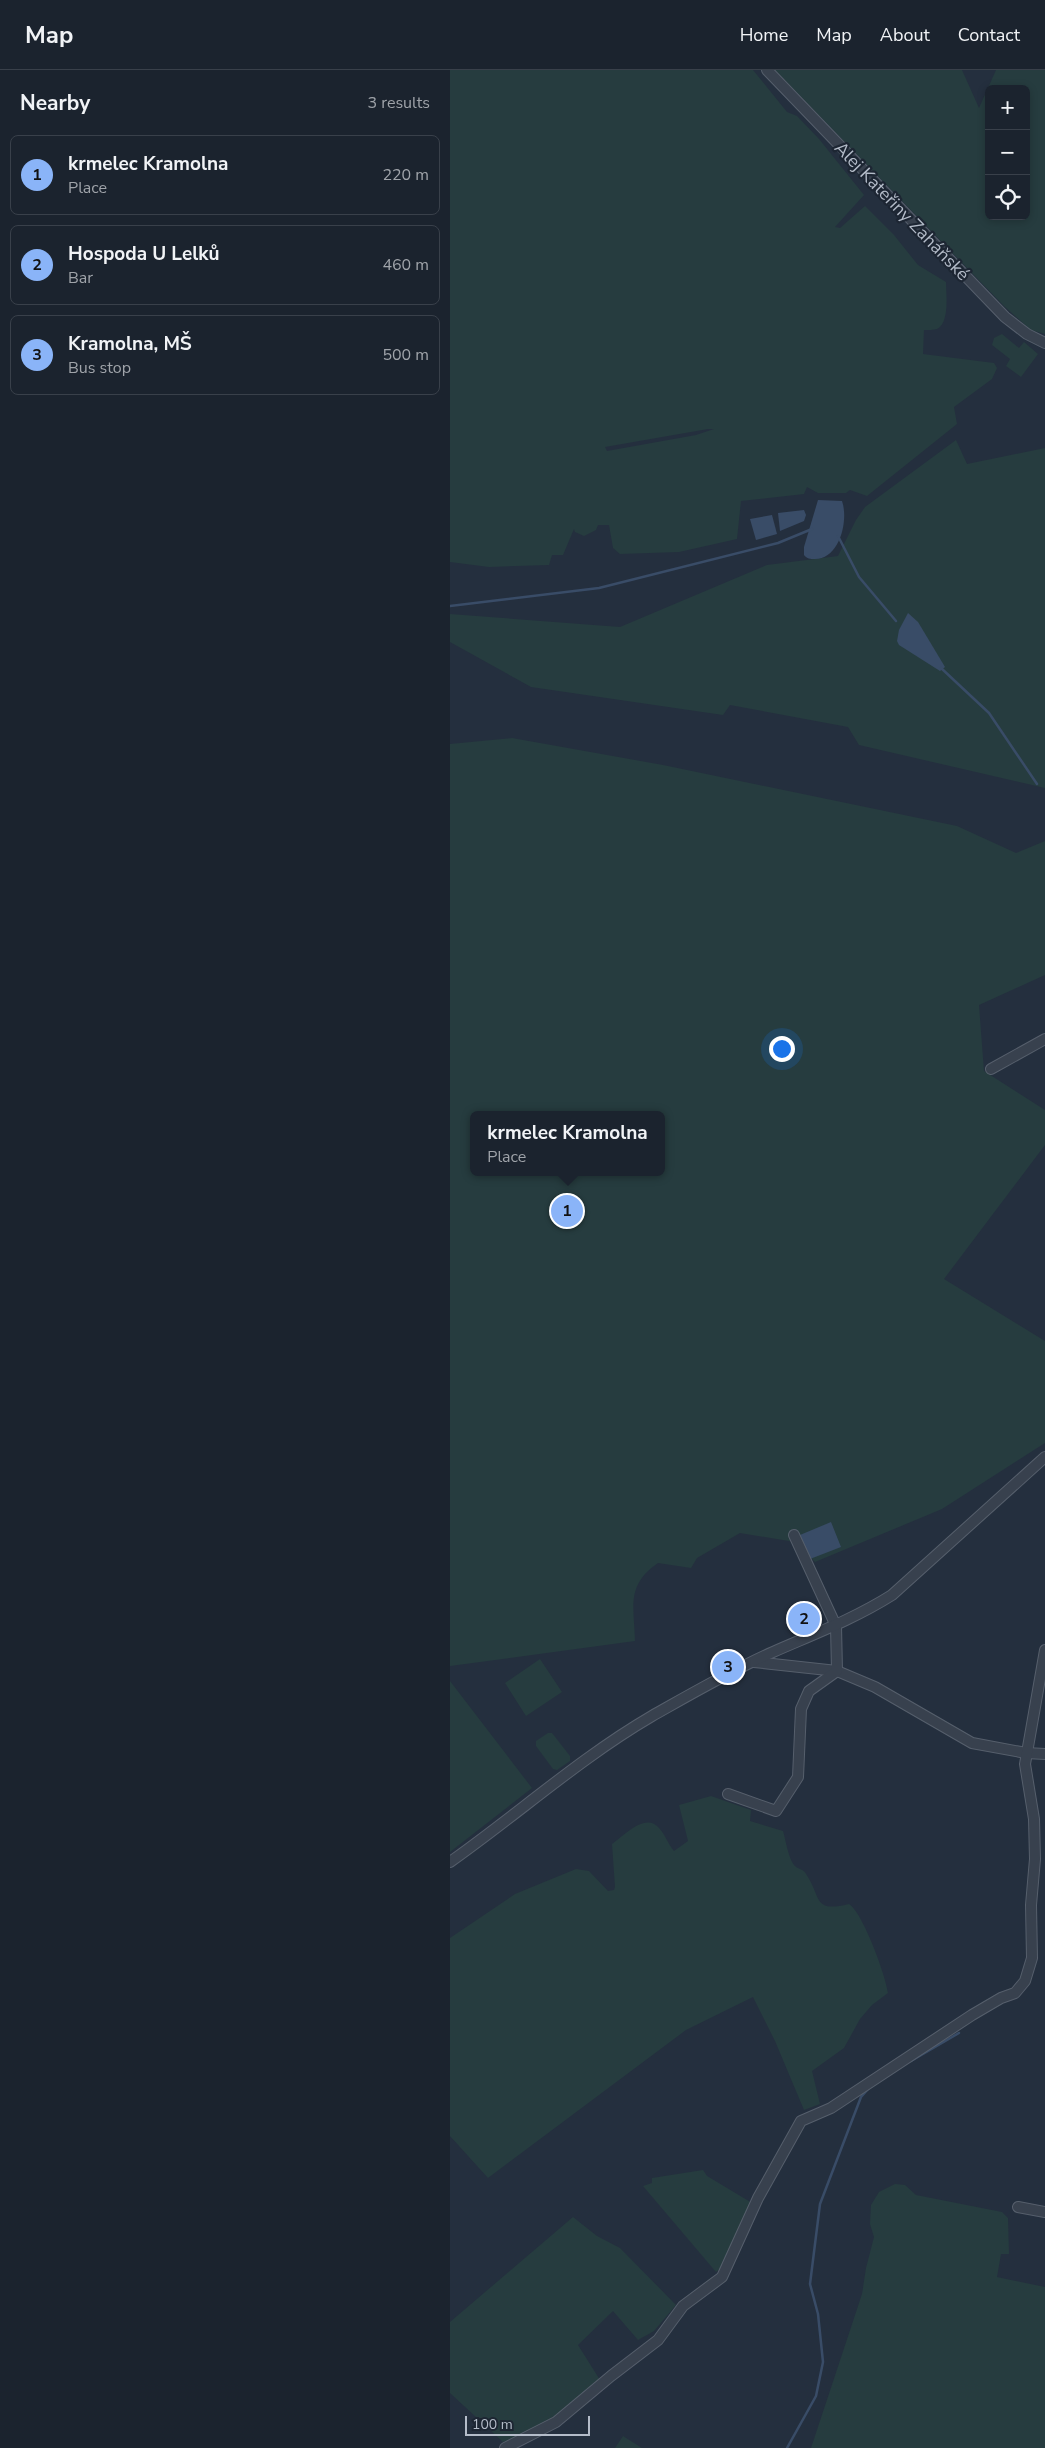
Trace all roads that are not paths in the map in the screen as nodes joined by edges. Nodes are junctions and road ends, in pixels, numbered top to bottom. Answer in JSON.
{"nodes":[{"id":1,"x":767,"y":70,"type":"edge"},
{"id":2,"x":1045,"y":343,"type":"edge"},
{"id":3,"x":1045,"y":1039,"type":"edge"},
{"id":4,"x":991,"y":1069,"type":"dead end"},
{"id":5,"x":1045,"y":1457,"type":"edge"},
{"id":6,"x":794,"y":1535,"type":"dead end"},
{"id":7,"x":836,"y":1626,"type":"junction"},
{"id":8,"x":1045,"y":1650,"type":"edge"},
{"id":9,"x":753,"y":1662,"type":"junction"},
{"id":10,"x":837,"y":1671,"type":"junction"},
{"id":11,"x":1026,"y":1753,"type":"junction"},
{"id":12,"x":1045,"y":1754,"type":"edge"},
{"id":13,"x":728,"y":1794,"type":"dead end"},
{"id":14,"x":450,"y":1862,"type":"edge"},
{"id":15,"x":1018,"y":2208,"type":"dead end"},
{"id":16,"x":1045,"y":2212,"type":"edge"},
{"id":17,"x":506,"y":2448,"type":"edge"}],
"edges":[{"from":1,"to":2,"type":"street","name":"Alej Kateřiny Zaháňské"},
{"from":3,"to":4,"type":"street"},
{"from":5,"to":7,"type":"street"},
{"from":6,"to":7,"type":"street"},
{"from":7,"to":9,"type":"street"},
{"from":7,"to":10,"type":"street"},
{"from":8,"to":11,"type":"street"},
{"from":9,"to":10,"type":"street"},
{"from":9,"to":14,"type":"street"},
{"from":10,"to":11,"type":"street"},
{"from":10,"to":13,"type":"street"},
{"from":11,"to":12,"type":"street"},
{"from":11,"to":17,"type":"street"},
{"from":15,"to":16,"type":"street"}]}
